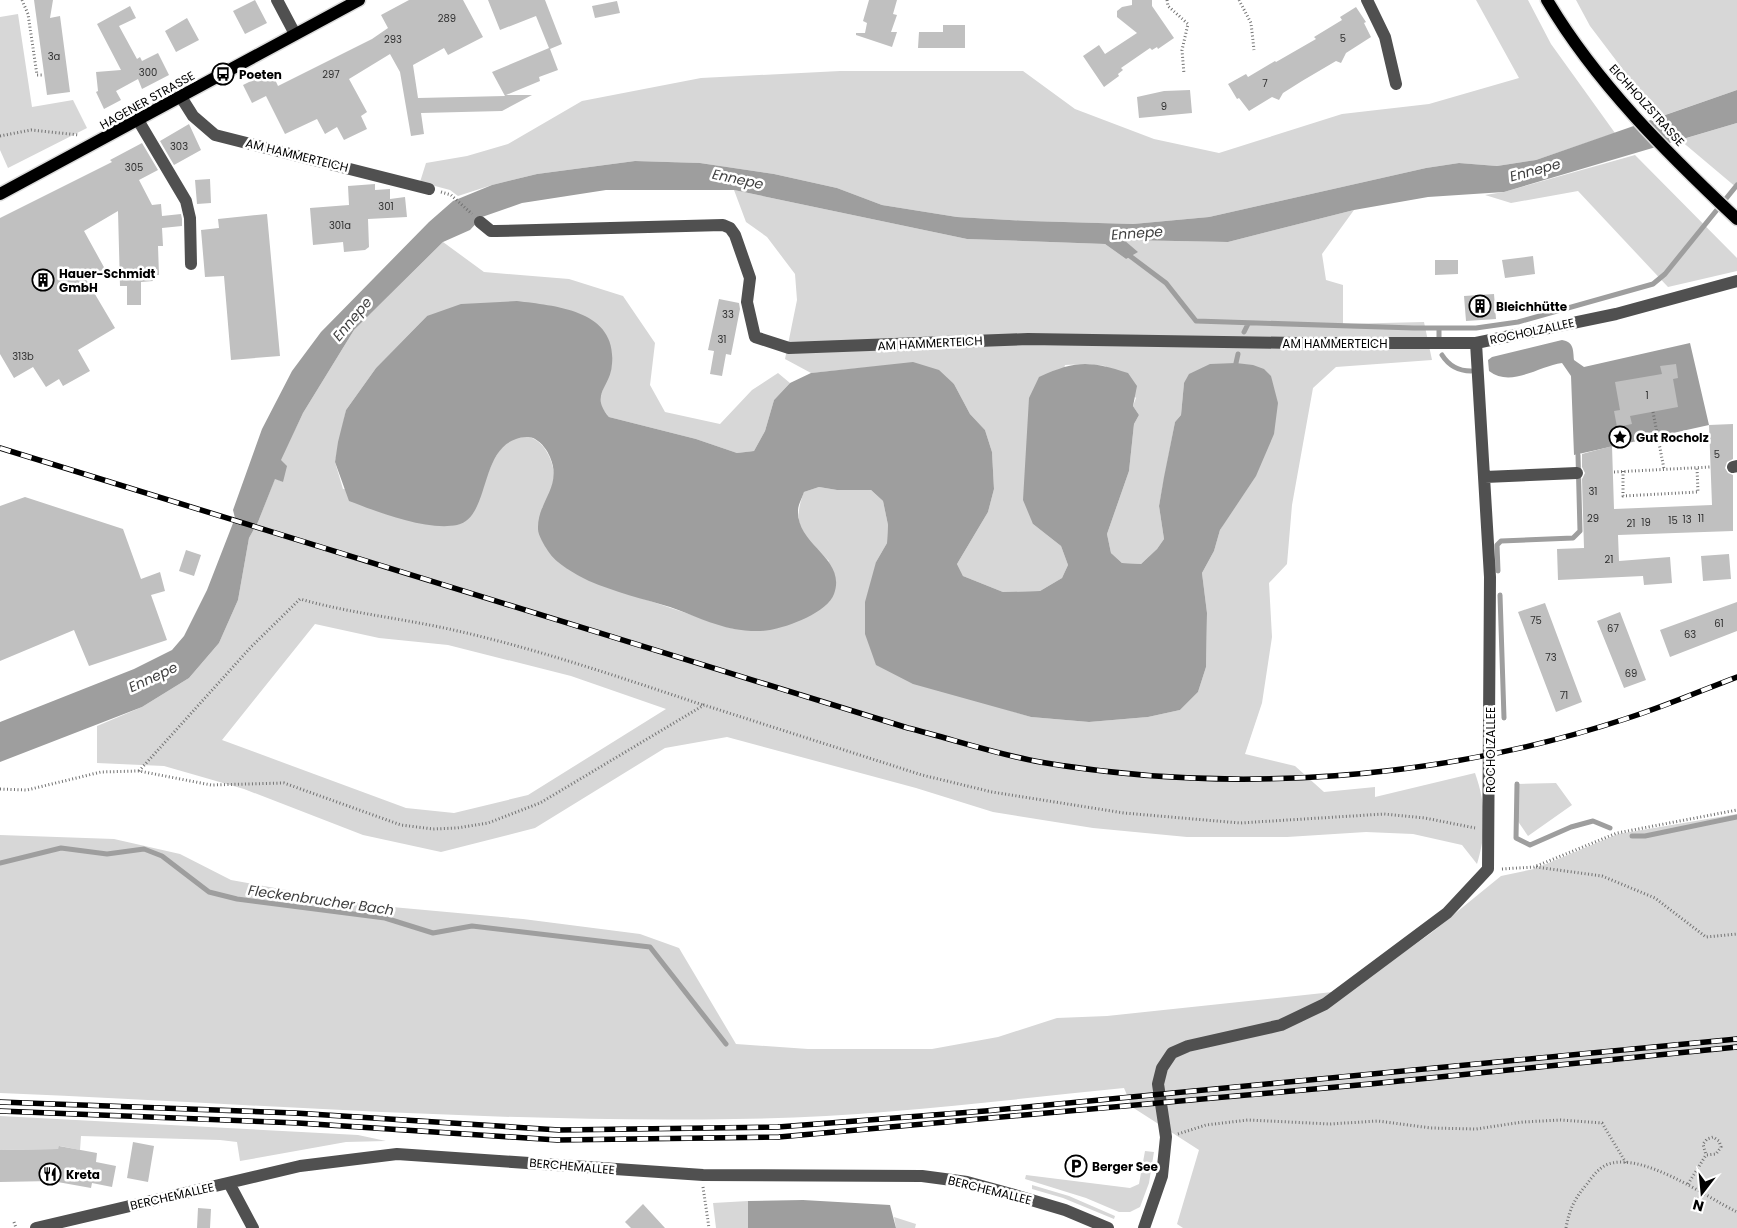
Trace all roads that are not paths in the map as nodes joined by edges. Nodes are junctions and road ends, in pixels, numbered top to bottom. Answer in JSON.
{"nodes":[{"id":1,"x":277,"y":0,"type":"edge"},
{"id":2,"x":359,"y":0,"type":"edge"},
{"id":3,"x":1367,"y":0,"type":"edge"},
{"id":4,"x":1547,"y":0,"type":"edge"},
{"id":5,"x":295,"y":34,"type":"junction"},
{"id":6,"x":1396,"y":84,"type":"dead end"},
{"id":7,"x":181,"y":97,"type":"junction"},
{"id":8,"x":138,"y":120,"type":"junction"},
{"id":9,"x":429,"y":189,"type":"dead end"},
{"id":10,"x":0,"y":194,"type":"edge"},
{"id":11,"x":1737,"y":219,"type":"edge"},
{"id":12,"x":480,"y":222,"type":"road end"},
{"id":13,"x":191,"y":264,"type":"dead end"},
{"id":14,"x":1737,"y":281,"type":"edge"},
{"id":15,"x":1476,"y":342,"type":"junction"},
{"id":16,"x":1577,"y":473,"type":"dead end"},
{"id":17,"x":1485,"y":476,"type":"junction"},
{"id":18,"x":229,"y":1183,"type":"junction"},
{"id":19,"x":84,"y":1222,"type":"edge"},
{"id":20,"x":36,"y":1228,"type":"edge"},
{"id":21,"x":253,"y":1228,"type":"edge"},
{"id":22,"x":1108,"y":1228,"type":"edge"},
{"id":23,"x":1144,"y":1228,"type":"edge"}],
"edges":[{"from":1,"to":5,"type":"street"},
{"from":2,"to":5,"type":"main road","name":"HAGENER STRASSE"},
{"from":3,"to":6,"type":"street"},
{"from":4,"to":11,"type":"main road","name":"EICHHOLZSTRASSE"},
{"from":5,"to":7,"type":"main road","name":"HAGENER STRASSE"},
{"from":7,"to":8,"type":"main road","name":"HAGENER STRASSE"},
{"from":7,"to":9,"type":"street","name":"AM HAMMERTEICH"},
{"from":8,"to":10,"type":"main road","name":"HAGENER STRASSE"},
{"from":8,"to":13,"type":"street"},
{"from":12,"to":15,"type":"street","name":"AM HAMMERTEICH"},
{"from":14,"to":15,"type":"street","name":"ROCHOLZALLEE"},
{"from":15,"to":17,"type":"street","name":"ROCHOLZALLEE"},
{"from":16,"to":17,"type":"street"},
{"from":17,"to":23,"type":"street","name":"ROCHOLZALLEE"},
{"from":18,"to":19,"type":"street","name":"BERCHEMALLEE"},
{"from":18,"to":21,"type":"street"},
{"from":18,"to":22,"type":"street","name":"BERCHEMALLEE"},
{"from":19,"to":20,"type":"street","name":"BERCHEMALLEE"}]}
